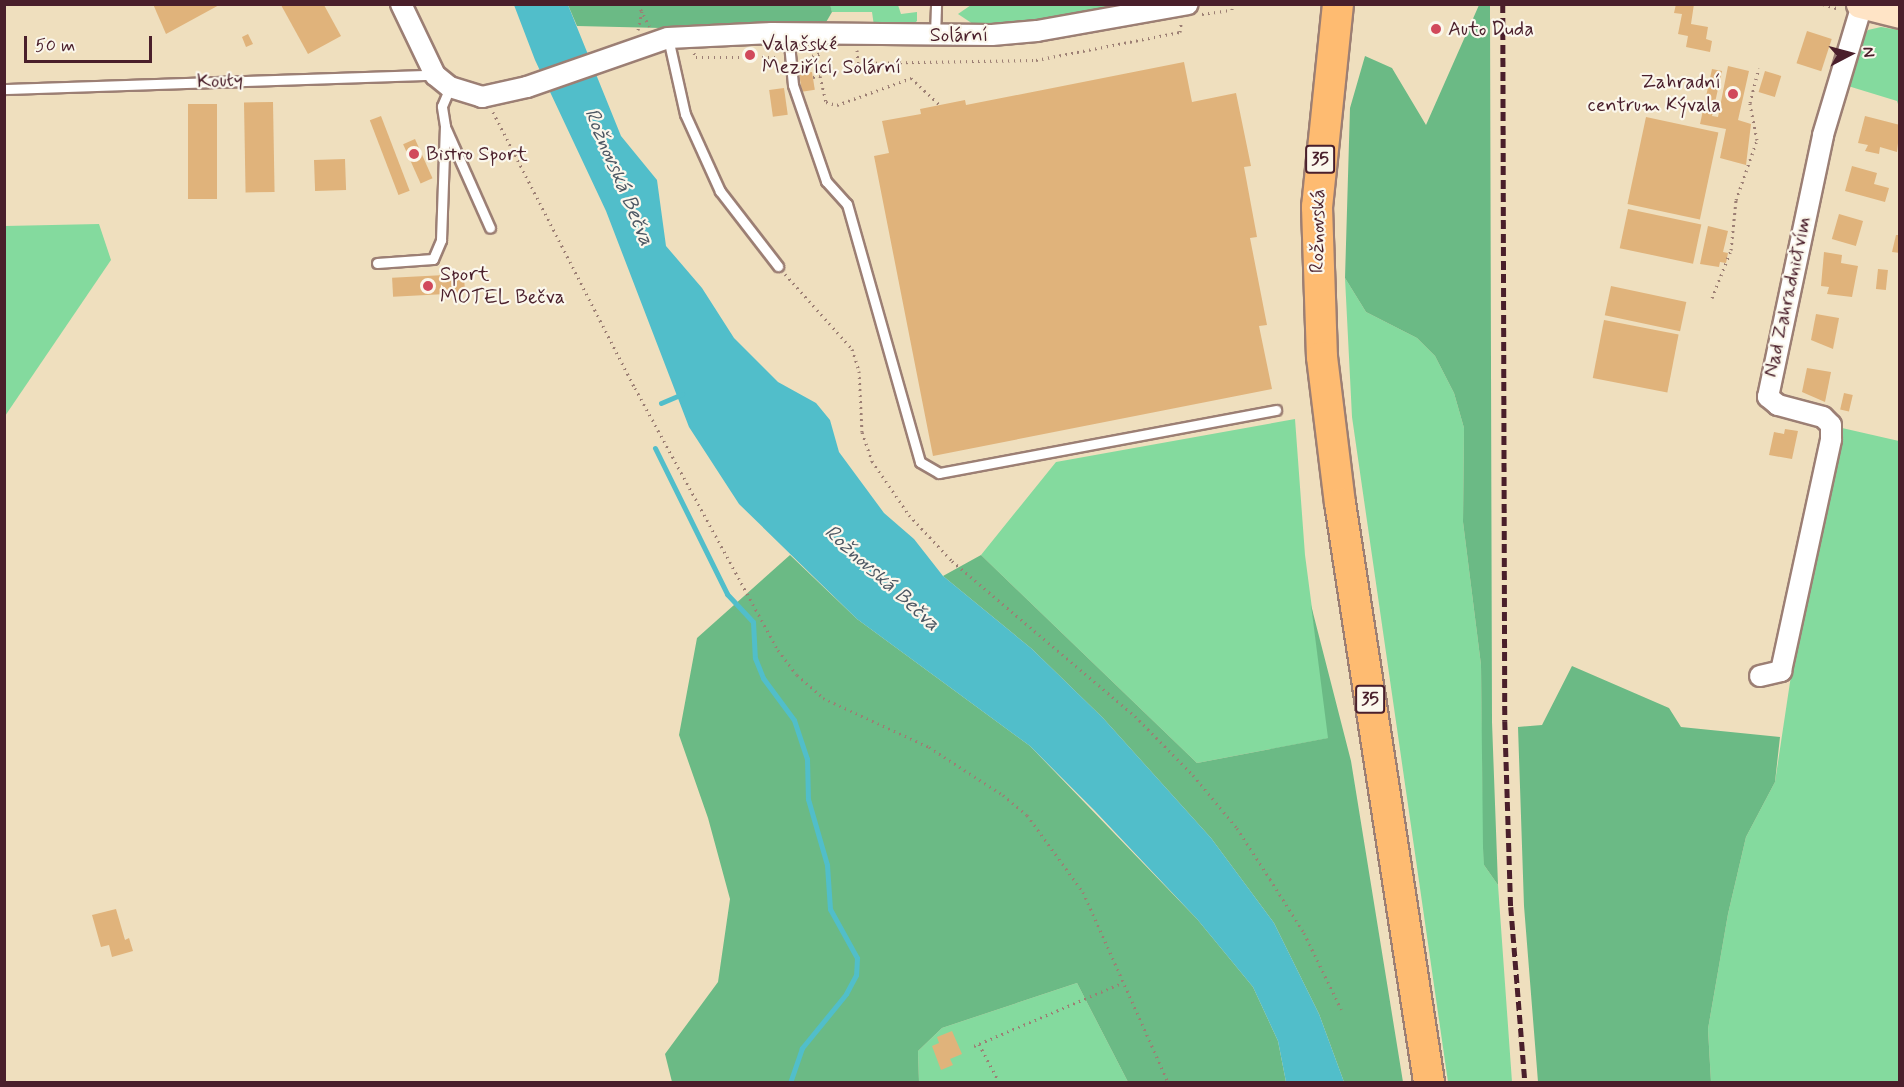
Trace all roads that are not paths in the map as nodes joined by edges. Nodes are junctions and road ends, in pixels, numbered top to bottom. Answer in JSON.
{"nodes":[{"id":1,"x":401,"y":4,"type":"edge"},
{"id":2,"x":936,"y":4,"type":"edge"},
{"id":3,"x":1188,"y":4,"type":"edge"},
{"id":4,"x":1338,"y":4,"type":"edge"},
{"id":5,"x":1861,"y":5,"type":"edge"},
{"id":6,"x":1899,"y":14,"type":"edge"},
{"id":7,"x":788,"y":33,"type":"junction"},
{"id":8,"x":935,"y":35,"type":"junction"},
{"id":9,"x":668,"y":38,"type":"junction"},
{"id":10,"x":443,"y":81,"type":"junction"},
{"id":11,"x":527,"y":87,"type":"joint"},
{"id":12,"x":4,"y":89,"type":"edge"},
{"id":13,"x":446,"y":126,"type":"junction"},
{"id":14,"x":490,"y":228,"type":"dead end"},
{"id":15,"x":377,"y":263,"type":"dead end"},
{"id":16,"x":778,"y":266,"type":"road end"},
{"id":17,"x":1276,"y":410,"type":"dead end"},
{"id":18,"x":1760,"y":676,"type":"dead end"},
{"id":19,"x":1429,"y":1083,"type":"edge"}],
"edges":[{"from":1,"to":10,"type":"street"},
{"from":2,"to":8,"type":"lane"},
{"from":3,"to":8,"type":"street","name":"Solární"},
{"from":4,"to":19,"type":"main road","name":"Rožnovská","number":"35"},
{"from":5,"to":6,"type":"street"},
{"from":5,"to":18,"type":"street","name":"Nad Zahradnictvím"},
{"from":7,"to":8,"type":"street","name":"Solární"},
{"from":7,"to":9,"type":"street","name":"Solární"},
{"from":7,"to":17,"type":"lane"},
{"from":9,"to":11,"type":"street","name":"Solární"},
{"from":9,"to":16,"type":"lane"},
{"from":10,"to":11,"type":"street","name":"Kouty"},
{"from":10,"to":12,"type":"lane","name":"Kouty"},
{"from":10,"to":13,"type":"lane"},
{"from":13,"to":14,"type":"lane"},
{"from":13,"to":15,"type":"lane"}]}
